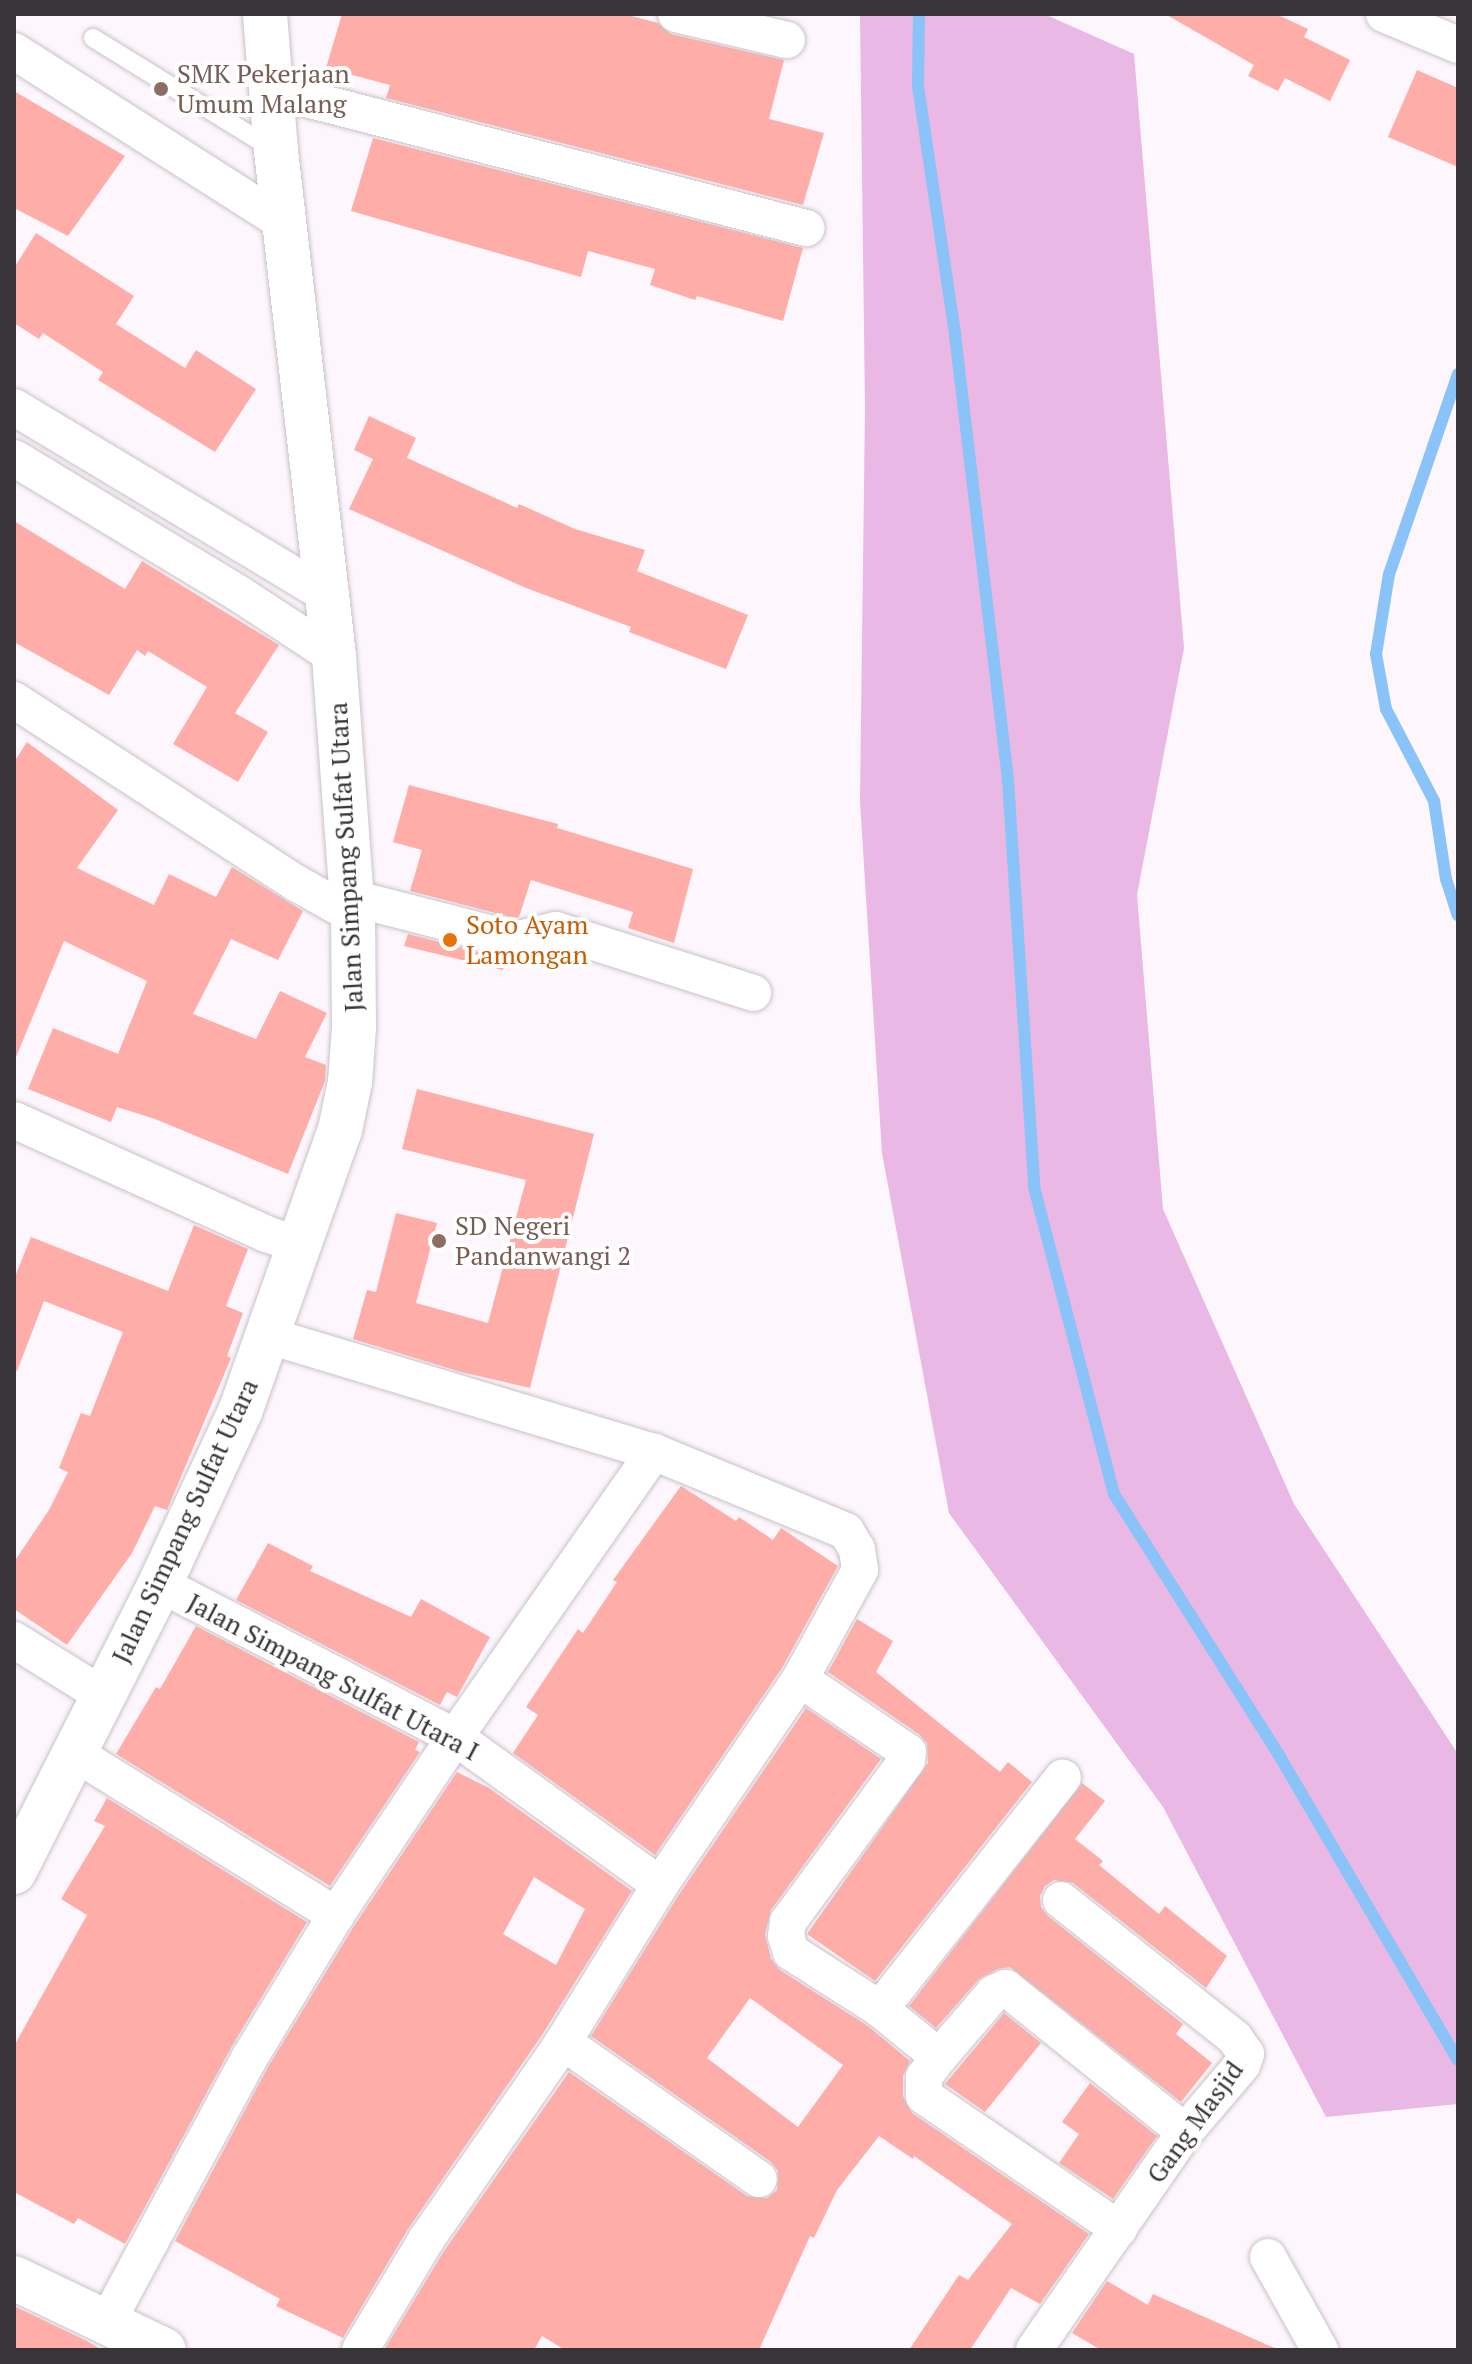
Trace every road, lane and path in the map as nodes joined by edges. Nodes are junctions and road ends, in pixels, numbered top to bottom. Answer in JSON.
{"nodes":[{"id":1,"x":265,"y":14,"type":"edge"},
{"id":2,"x":676,"y":14,"type":"edge"},
{"id":3,"x":1384,"y":14,"type":"edge"},
{"id":4,"x":93,"y":38,"type":"dead end"},
{"id":5,"x":787,"y":40,"type":"dead end"},
{"id":6,"x":1458,"y":45,"type":"edge"},
{"id":7,"x":14,"y":51,"type":"edge"},
{"id":8,"x":272,"y":90,"type":"junction"},
{"id":9,"x":276,"y":151,"type":"junction"},
{"id":10,"x":284,"y":223,"type":"junction"},
{"id":11,"x":806,"y":228,"type":"dead end"},
{"id":12,"x":14,"y":407,"type":"edge"},
{"id":13,"x":14,"y":458,"type":"edge"},
{"id":14,"x":329,"y":596,"type":"junction"},
{"id":15,"x":334,"y":656,"type":"junction"},
{"id":16,"x":14,"y":700,"type":"edge"},
{"id":17,"x":352,"y":906,"type":"junction"},
{"id":18,"x":753,"y":993,"type":"dead end"},
{"id":19,"x":14,"y":1120,"type":"edge"},
{"id":20,"x":300,"y":1245,"type":"junction"},
{"id":21,"x":266,"y":1335,"type":"junction"},
{"id":22,"x":654,"y":1452,"type":"junction"},
{"id":23,"x":160,"y":1584,"type":"junction"},
{"id":24,"x":14,"y":1640,"type":"edge"},
{"id":25,"x":800,"y":1679,"type":"junction"},
{"id":26,"x":104,"y":1696,"type":"junction"},
{"id":27,"x":455,"y":1737,"type":"junction"},
{"id":28,"x":76,"y":1754,"type":"junction"},
{"id":29,"x":1063,"y":1777,"type":"dead end"},
{"id":30,"x":14,"y":1872,"type":"edge"},
{"id":31,"x":660,"y":1885,"type":"junction"},
{"id":32,"x":1061,"y":1900,"type":"dead end"},
{"id":33,"x":336,"y":1915,"type":"junction"},
{"id":34,"x":880,"y":2009,"type":"junction"},
{"id":35,"x":563,"y":2042,"type":"junction"},
{"id":36,"x":939,"y":2057,"type":"junction"},
{"id":37,"x":1185,"y":2132,"type":"junction"},
{"id":38,"x":759,"y":2179,"type":"dead end"},
{"id":39,"x":1119,"y":2229,"type":"junction"},
{"id":40,"x":1268,"y":2257,"type":"dead end"},
{"id":41,"x":14,"y":2278,"type":"edge"},
{"id":42,"x":106,"y":2324,"type":"junction"},
{"id":43,"x":1041,"y":2348,"type":"edge"},
{"id":44,"x":164,"y":2350,"type":"edge"},
{"id":45,"x":360,"y":2350,"type":"edge"},
{"id":46,"x":1320,"y":2350,"type":"edge"}],
"edges":[{"from":1,"to":8,"type":"street","name":"Jalan Simpang Sulfat Utara"},
{"from":2,"to":5,"type":"street"},
{"from":3,"to":6,"type":"street"},
{"from":4,"to":9,"type":"lane"},
{"from":7,"to":10,"type":"street"},
{"from":8,"to":9,"type":"street","name":"Jalan Simpang Sulfat Utara"},
{"from":8,"to":11,"type":"street"},
{"from":9,"to":10,"type":"street","name":"Jalan Simpang Sulfat Utara"},
{"from":10,"to":14,"type":"street","name":"Jalan Simpang Sulfat Utara"},
{"from":12,"to":14,"type":"street"},
{"from":13,"to":15,"type":"street"},
{"from":14,"to":15,"type":"street","name":"Jalan Simpang Sulfat Utara"},
{"from":15,"to":17,"type":"street","name":"Jalan Simpang Sulfat Utara"},
{"from":16,"to":17,"type":"street"},
{"from":17,"to":18,"type":"street"},
{"from":17,"to":20,"type":"street","name":"Jalan Simpang Sulfat Utara"},
{"from":19,"to":20,"type":"street"},
{"from":20,"to":21,"type":"street","name":"Jalan Simpang Sulfat Utara"},
{"from":21,"to":22,"type":"street"},
{"from":21,"to":23,"type":"street","name":"Jalan Simpang Sulfat Utara"},
{"from":22,"to":25,"type":"street"},
{"from":22,"to":27,"type":"street"},
{"from":23,"to":26,"type":"street","name":"Jalan Simpang Sulfat Utara"},
{"from":23,"to":27,"type":"street","name":"Jalan Simpang Sulfat Utara I"},
{"from":24,"to":26,"type":"street"},
{"from":25,"to":31,"type":"street"},
{"from":25,"to":34,"type":"street"},
{"from":26,"to":28,"type":"street","name":"Jalan Simpang Sulfat Utara"},
{"from":27,"to":31,"type":"street","name":"Jalan Simpang Sulfat Utara I"},
{"from":27,"to":33,"type":"street"},
{"from":28,"to":30,"type":"street","name":"Jalan Simpang Sulfat Utara"},
{"from":28,"to":33,"type":"street"},
{"from":29,"to":34,"type":"street"},
{"from":31,"to":35,"type":"street"},
{"from":32,"to":37,"type":"street","name":"Gang Masjid"},
{"from":33,"to":42,"type":"street"},
{"from":34,"to":36,"type":"street"},
{"from":35,"to":38,"type":"street"},
{"from":35,"to":45,"type":"street"},
{"from":36,"to":37,"type":"street"},
{"from":36,"to":39,"type":"street"},
{"from":37,"to":39,"type":"street","name":"Gang Masjid"},
{"from":39,"to":43,"type":"street","name":"Gang Masjid"},
{"from":40,"to":46,"type":"street"},
{"from":41,"to":42,"type":"street"},
{"from":42,"to":44,"type":"street"}]}
